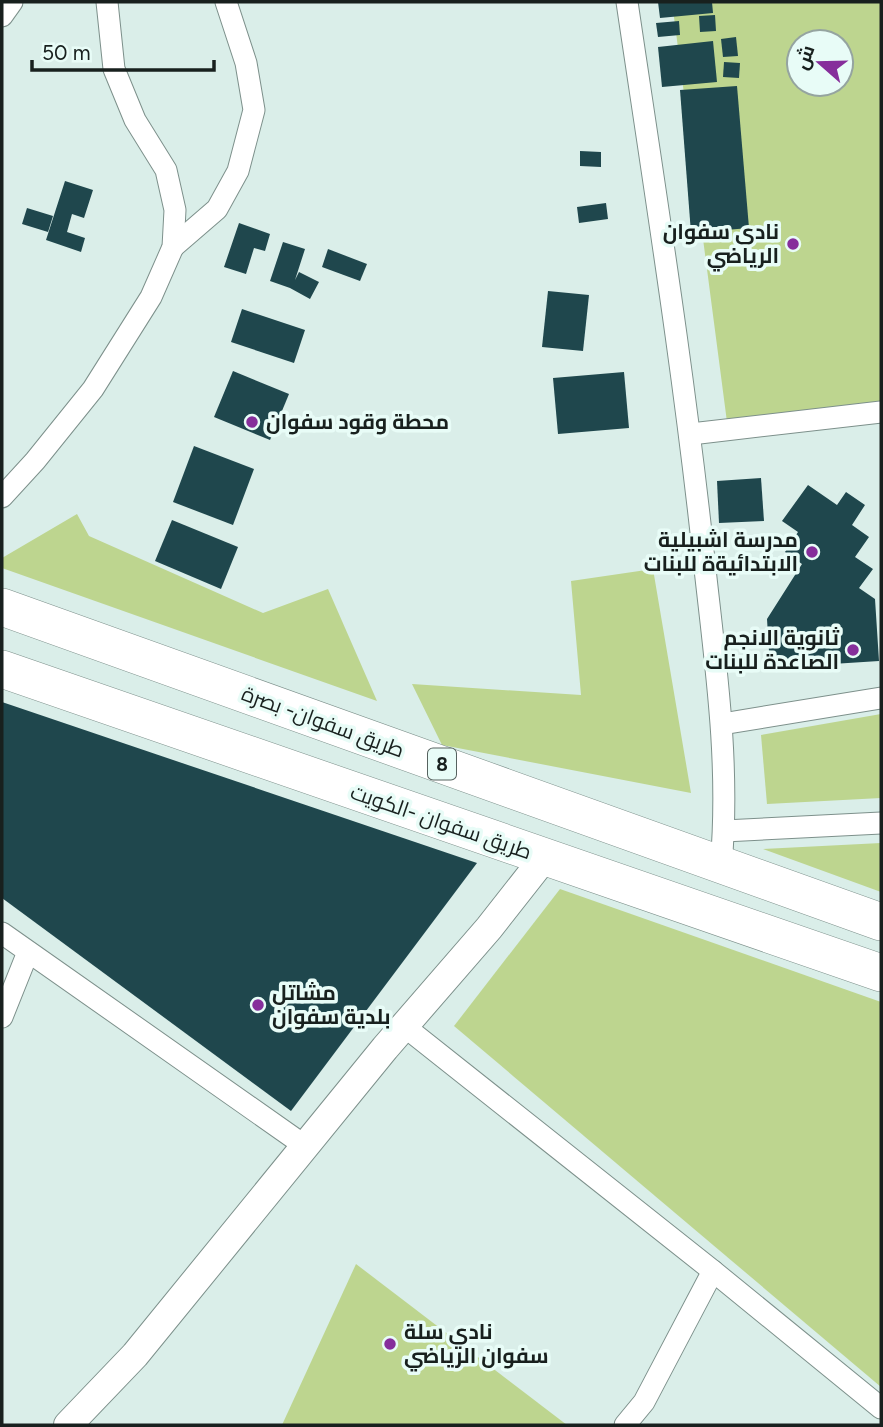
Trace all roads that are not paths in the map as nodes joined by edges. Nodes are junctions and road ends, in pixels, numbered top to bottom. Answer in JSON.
{"nodes":[{"id":1,"x":12,"y":2,"type":"edge"},
{"id":2,"x":107,"y":2,"type":"edge"},
{"id":3,"x":226,"y":2,"type":"edge"},
{"id":4,"x":626,"y":2,"type":"edge"},
{"id":5,"x":2,"y":16,"type":"edge"},
{"id":6,"x":173,"y":247,"type":"junction"},
{"id":7,"x":881,"y":412,"type":"edge"},
{"id":8,"x":691,"y":434,"type":"junction"},
{"id":9,"x":2,"y":497,"type":"edge"},
{"id":10,"x":2,"y":607,"type":"edge"},
{"id":11,"x":2,"y":669,"type":"edge"},
{"id":12,"x":881,"y":698,"type":"edge"},
{"id":13,"x":722,"y":724,"type":"junction"},
{"id":14,"x":881,"y":823,"type":"edge"},
{"id":15,"x":723,"y":848,"type":"junction"},
{"id":16,"x":544,"y":858,"type":"junction"},
{"id":17,"x":881,"y":922,"type":"edge"},
{"id":18,"x":2,"y":933,"type":"edge"},
{"id":19,"x":28,"y":952,"type":"junction"},
{"id":20,"x":881,"y":973,"type":"edge"},
{"id":21,"x":2,"y":1017,"type":"edge"},
{"id":22,"x":404,"y":1026,"type":"junction"},
{"id":23,"x":304,"y":1146,"type":"junction"},
{"id":24,"x":713,"y":1271,"type":"junction"},
{"id":25,"x":881,"y":1408,"type":"edge"},
{"id":26,"x":68,"y":1425,"type":"edge"},
{"id":27,"x":625,"y":1425,"type":"edge"}],
"edges":[{"from":1,"to":5,"type":"street"},
{"from":2,"to":6,"type":"street"},
{"from":3,"to":6,"type":"street"},
{"from":4,"to":8,"type":"street"},
{"from":6,"to":9,"type":"street"},
{"from":7,"to":8,"type":"street"},
{"from":8,"to":13,"type":"street"},
{"from":10,"to":15,"type":"highway","name":"طريق سفوان- بصرة","number":"8"},
{"from":11,"to":16,"type":"highway","name":"طريق سفوان -الكويت"},
{"from":12,"to":13,"type":"street"},
{"from":13,"to":15,"type":"street"},
{"from":14,"to":15,"type":"street"},
{"from":15,"to":17,"type":"highway","name":"طريق سفوان- بصرة","number":"8"},
{"from":16,"to":20,"type":"highway","name":"طريق سفوان -الكويت"},
{"from":16,"to":22,"type":"street"},
{"from":18,"to":19,"type":"street"},
{"from":19,"to":21,"type":"street"},
{"from":19,"to":23,"type":"street"},
{"from":22,"to":23,"type":"street"},
{"from":22,"to":24,"type":"street"},
{"from":23,"to":26,"type":"street"},
{"from":24,"to":25,"type":"street"},
{"from":24,"to":27,"type":"street"}]}
